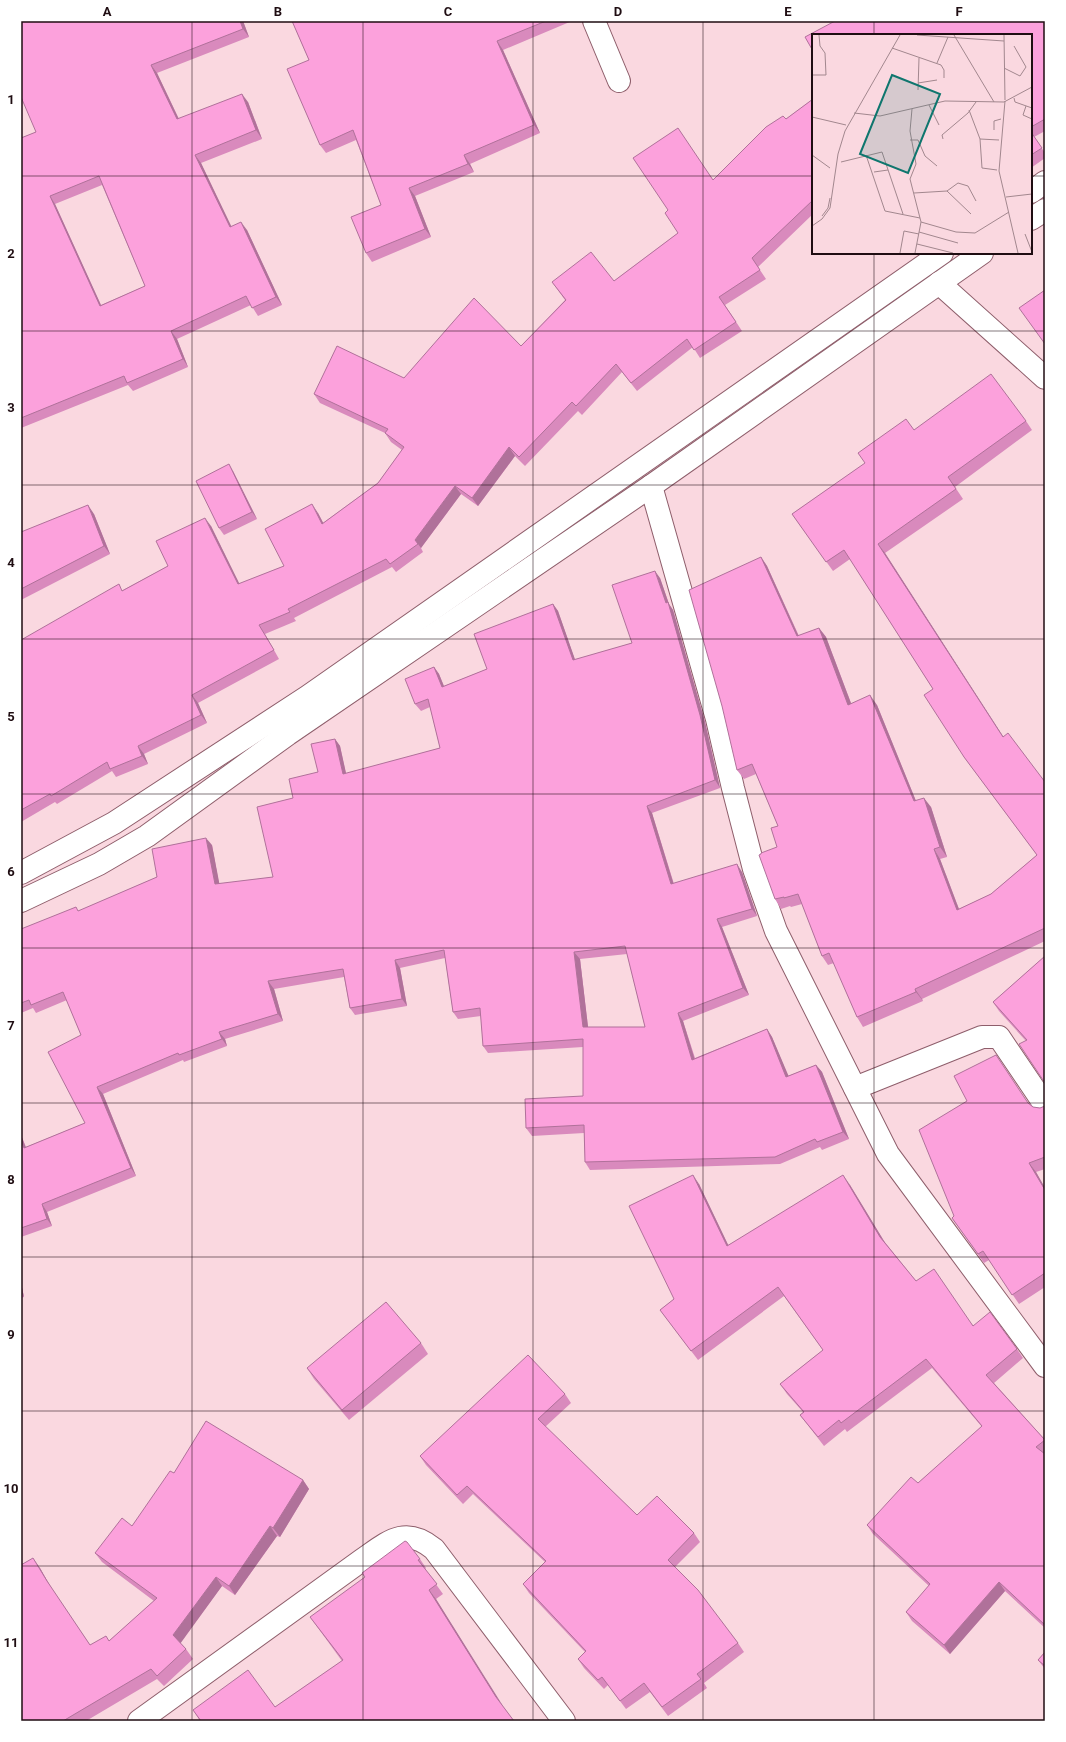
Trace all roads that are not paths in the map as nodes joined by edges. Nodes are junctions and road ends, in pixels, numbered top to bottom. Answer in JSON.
{"nodes":[{"id":1,"x":594,"y":21,"type":"edge"},
{"id":2,"x":618,"y":81,"type":"dead end"},
{"id":3,"x":1045,"y":182,"type":"edge"},
{"id":4,"x":1032,"y":191,"type":"edge"},
{"id":5,"x":1045,"y":210,"type":"edge"},
{"id":6,"x":1032,"y":218,"type":"edge"},
{"id":7,"x":941,"y":254,"type":"edge"},
{"id":8,"x":981,"y":254,"type":"edge"},
{"id":9,"x":939,"y":283,"type":"junction"},
{"id":10,"x":1045,"y":378,"type":"edge"},
{"id":11,"x":651,"y":486,"type":"junction"},
{"id":12,"x":21,"y":873,"type":"edge"},
{"id":13,"x":21,"y":901,"type":"edge"},
{"id":14,"x":855,"y":1088,"type":"junction"},
{"id":15,"x":1045,"y":1105,"type":"edge"},
{"id":16,"x":1045,"y":1366,"type":"edge"},
{"id":17,"x":139,"y":1721,"type":"edge"},
{"id":18,"x":564,"y":1721,"type":"edge"}],
"edges":[{"from":1,"to":2,"type":"main road"},
{"from":3,"to":4,"type":"main road"},
{"from":5,"to":6,"type":"main road"},
{"from":7,"to":12,"type":"main road"},
{"from":8,"to":9,"type":"main road"},
{"from":9,"to":10,"type":"main road"},
{"from":9,"to":11,"type":"main road"},
{"from":11,"to":13,"type":"main road"},
{"from":11,"to":14,"type":"main road"},
{"from":14,"to":15,"type":"main road"},
{"from":14,"to":16,"type":"main road"},
{"from":17,"to":18,"type":"main road"}]}
